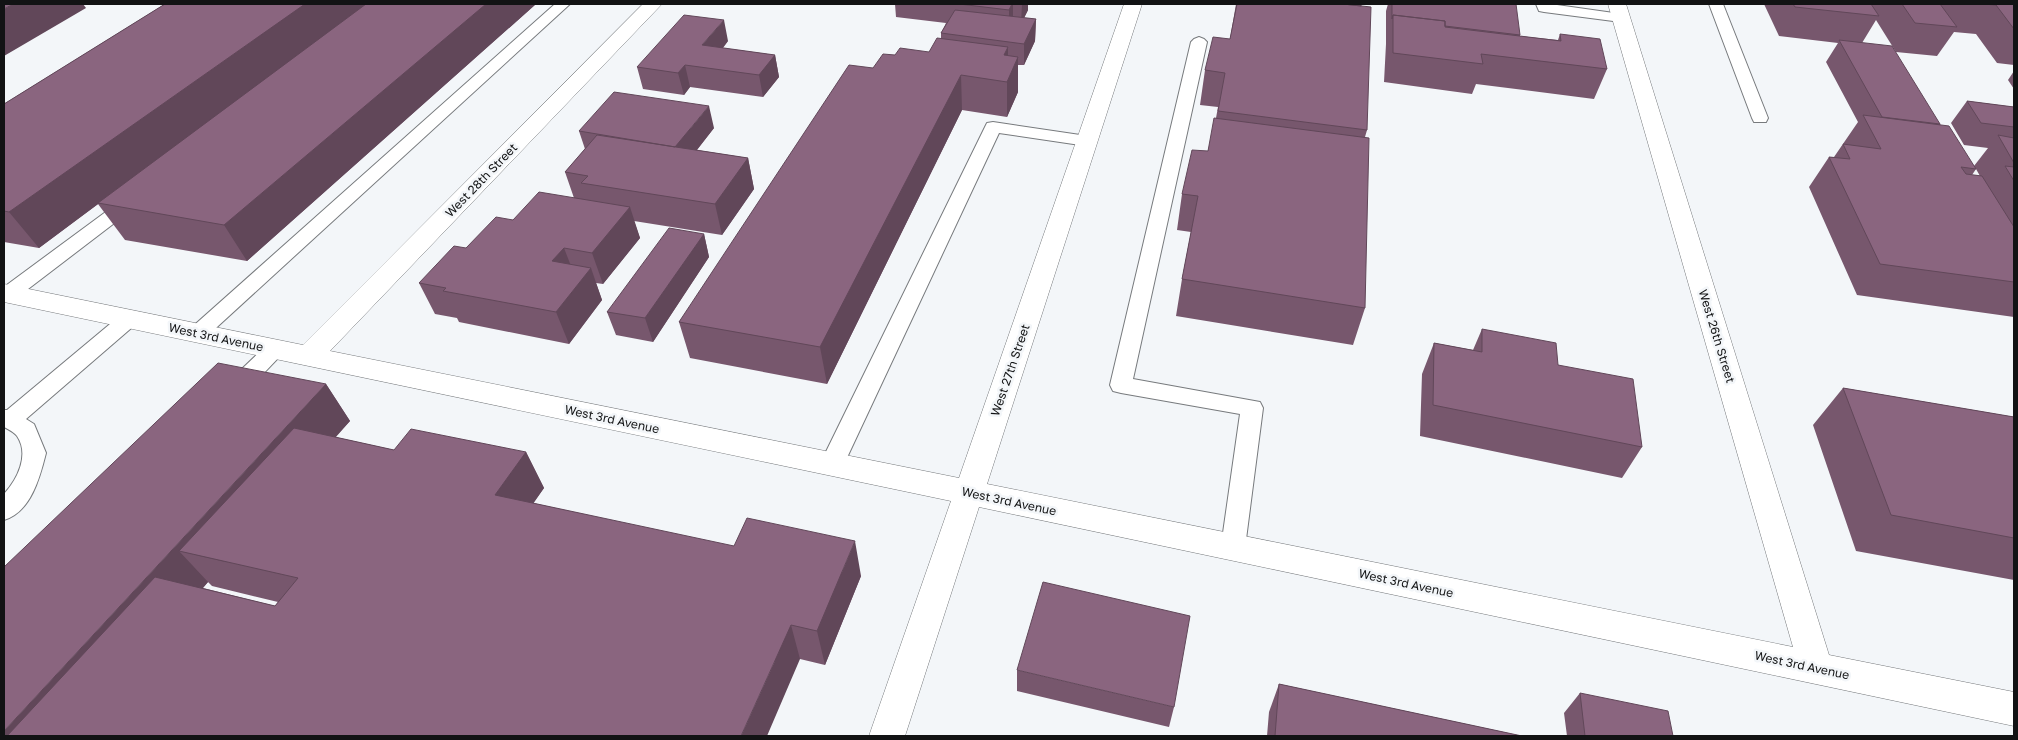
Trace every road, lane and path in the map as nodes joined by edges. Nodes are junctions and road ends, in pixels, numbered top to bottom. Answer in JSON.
{"nodes":[{"id":1,"x":563,"y":4,"type":"edge"},
{"id":2,"x":653,"y":4,"type":"edge"},
{"id":3,"x":1133,"y":4,"type":"edge"},
{"id":4,"x":1543,"y":4,"type":"edge"},
{"id":5,"x":1716,"y":4,"type":"edge"},
{"id":6,"x":1619,"y":11,"type":"edge"},
{"id":7,"x":1199,"y":42,"type":"dead end"},
{"id":8,"x":1760,"y":118,"type":"dead end"},
{"id":9,"x":1087,"y":141,"type":"junction"},
{"id":10,"x":142,"y":193,"type":"edge"},
{"id":11,"x":6,"y":293,"type":"edge"},
{"id":12,"x":129,"y":319,"type":"junction"},
{"id":13,"x":198,"y":333,"type":"junction"},
{"id":14,"x":275,"y":349,"type":"junction"},
{"id":15,"x":309,"y":356,"type":"junction"},
{"id":16,"x":222,"y":402,"type":"edge"},
{"id":17,"x":7,"y":419,"type":"edge"},
{"id":18,"x":832,"y":464,"type":"junction"},
{"id":19,"x":968,"y":492,"type":"junction"},
{"id":20,"x":4,"y":510,"type":"edge"},
{"id":21,"x":1233,"y":547,"type":"junction"},
{"id":22,"x":1816,"y":668,"type":"junction"},
{"id":23,"x":2014,"y":709,"type":"edge"},
{"id":24,"x":887,"y":736,"type":"edge"}],
"edges":[{"from":1,"to":13,"type":"lane"},
{"from":2,"to":15,"type":"street","name":"West 28th Street"},
{"from":3,"to":9,"type":"street","name":"West 27th Street"},
{"from":4,"to":6,"type":"lane"},
{"from":5,"to":8,"type":"lane"},
{"from":6,"to":22,"type":"street","name":"West 26th Street"},
{"from":7,"to":21,"type":"lane"},
{"from":9,"to":18,"type":"lane"},
{"from":9,"to":19,"type":"street","name":"West 27th Street"},
{"from":10,"to":11,"type":"lane"},
{"from":11,"to":12,"type":"street","name":"West 3rd Avenue"},
{"from":12,"to":13,"type":"street","name":"West 3rd Avenue"},
{"from":12,"to":17,"type":"lane"},
{"from":13,"to":14,"type":"street","name":"West 3rd Avenue"},
{"from":14,"to":15,"type":"street","name":"West 3rd Avenue"},
{"from":14,"to":16,"type":"lane"},
{"from":15,"to":18,"type":"street","name":"West 3rd Avenue"},
{"from":17,"to":20,"type":"lane"},
{"from":18,"to":19,"type":"street","name":"West 3rd Avenue"},
{"from":19,"to":21,"type":"street","name":"West 3rd Avenue"},
{"from":19,"to":24,"type":"street","name":"West 27th Street"},
{"from":21,"to":22,"type":"street","name":"West 3rd Avenue"},
{"from":22,"to":23,"type":"street","name":"West 3rd Avenue"}]}
